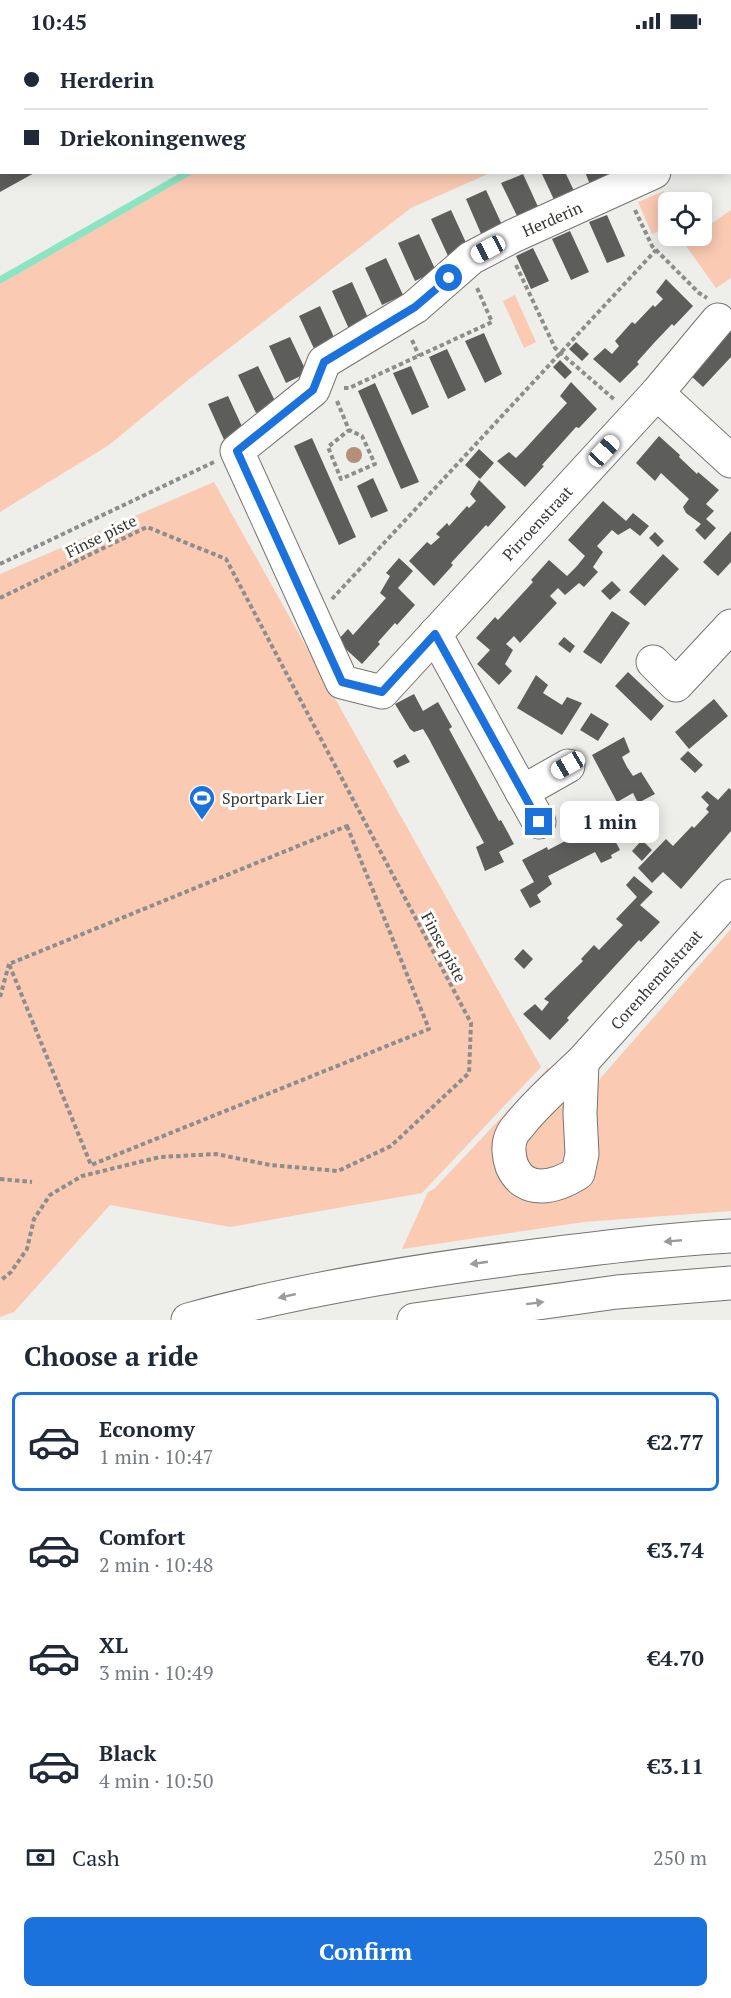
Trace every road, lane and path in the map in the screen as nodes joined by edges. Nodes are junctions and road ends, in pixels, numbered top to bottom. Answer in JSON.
{"nodes":[{"id":1,"x":650,"y":174,"type":"edge"},
{"id":2,"x":624,"y":186,"type":"junction"},
{"id":3,"x":505,"y":240,"type":"junction"},
{"id":4,"x":656,"y":250,"type":"junction"},
{"id":5,"x":466,"y":263,"type":"junction"},
{"id":6,"x":718,"y":320,"type":"joint"},
{"id":7,"x":560,"y":353,"type":"junction"},
{"id":8,"x":322,"y":390,"type":"junction"},
{"id":9,"x":657,"y":393,"type":"junction"},
{"id":10,"x":634,"y":417,"type":"junction"},
{"id":11,"x":349,"y":430,"type":"junction"},
{"id":12,"x":237,"y":451,"type":"junction"},
{"id":13,"x":731,"y":461,"type":"edge"},
{"id":14,"x":0,"y":564,"type":"edge"},
{"id":15,"x":0,"y":598,"type":"edge"},
{"id":16,"x":308,"y":610,"type":"junction"},
{"id":17,"x":731,"y":626,"type":"edge"},
{"id":18,"x":435,"y":634,"type":"junction"},
{"id":19,"x":653,"y":662,"type":"dead end"},
{"id":20,"x":568,"y":765,"type":"dead end"},
{"id":21,"x":522,"y":792,"type":"junction"},
{"id":22,"x":539,"y":822,"type":"dead end"},
{"id":23,"x":731,"y":896,"type":"edge"},
{"id":24,"x":9,"y":964,"type":"junction"},
{"id":25,"x":0,"y":997,"type":"edge"},
{"id":26,"x":582,"y":1062,"type":"dead end"},
{"id":27,"x":0,"y":1179,"type":"edge"},
{"id":28,"x":32,"y":1182,"type":"dead end"},
{"id":29,"x":731,"y":1236,"type":"edge"},
{"id":30,"x":0,"y":1281,"type":"edge"},
{"id":31,"x":731,"y":1283,"type":"edge"},
{"id":32,"x":188,"y":1320,"type":"edge"},
{"id":33,"x":414,"y":1320,"type":"edge"}],
"edges":[{"from":1,"to":2,"type":"main road","name":"Herderin"},
{"from":2,"to":3,"type":"main road","name":"Herderin"},
{"from":2,"to":4,"type":"path"},
{"from":3,"to":5,"type":"main road","name":"Herderin"},
{"from":3,"to":7,"type":"path"},
{"from":4,"to":6,"type":"path"},
{"from":4,"to":7,"type":"path"},
{"from":5,"to":8,"type":"main road","name":"Herderin"},
{"from":5,"to":8,"type":"path"},
{"from":6,"to":9,"type":"main road","name":"Pirroenstraat"},
{"from":7,"to":10,"type":"path"},
{"from":7,"to":16,"type":"path"},
{"from":8,"to":11,"type":"path"},
{"from":8,"to":12,"type":"main road","name":"Herderin"},
{"from":9,"to":10,"type":"main road","name":"Pirroenstraat"},
{"from":9,"to":13,"type":"main road"},
{"from":10,"to":18,"type":"main road","name":"Pirroenstraat"},
{"from":11,"to":11,"type":"path"},
{"from":12,"to":14,"type":"path"},
{"from":12,"to":16,"type":"main road"},
{"from":15,"to":30,"type":"path","name":"Finse piste"},
{"from":16,"to":18,"type":"main road","name":"Pirroenstraat"},
{"from":17,"to":19,"type":"main road"},
{"from":18,"to":21,"type":"main road"},
{"from":20,"to":21,"type":"main road"},
{"from":21,"to":22,"type":"main road"},
{"from":23,"to":26,"type":"main road","name":"Corenhemelstraat"},
{"from":24,"to":24,"type":"path"},
{"from":24,"to":25,"type":"path"},
{"from":27,"to":28,"type":"path"},
{"from":29,"to":32,"type":"main road","one_way":true},
{"from":33,"to":31,"type":"main road","one_way":true}]}
